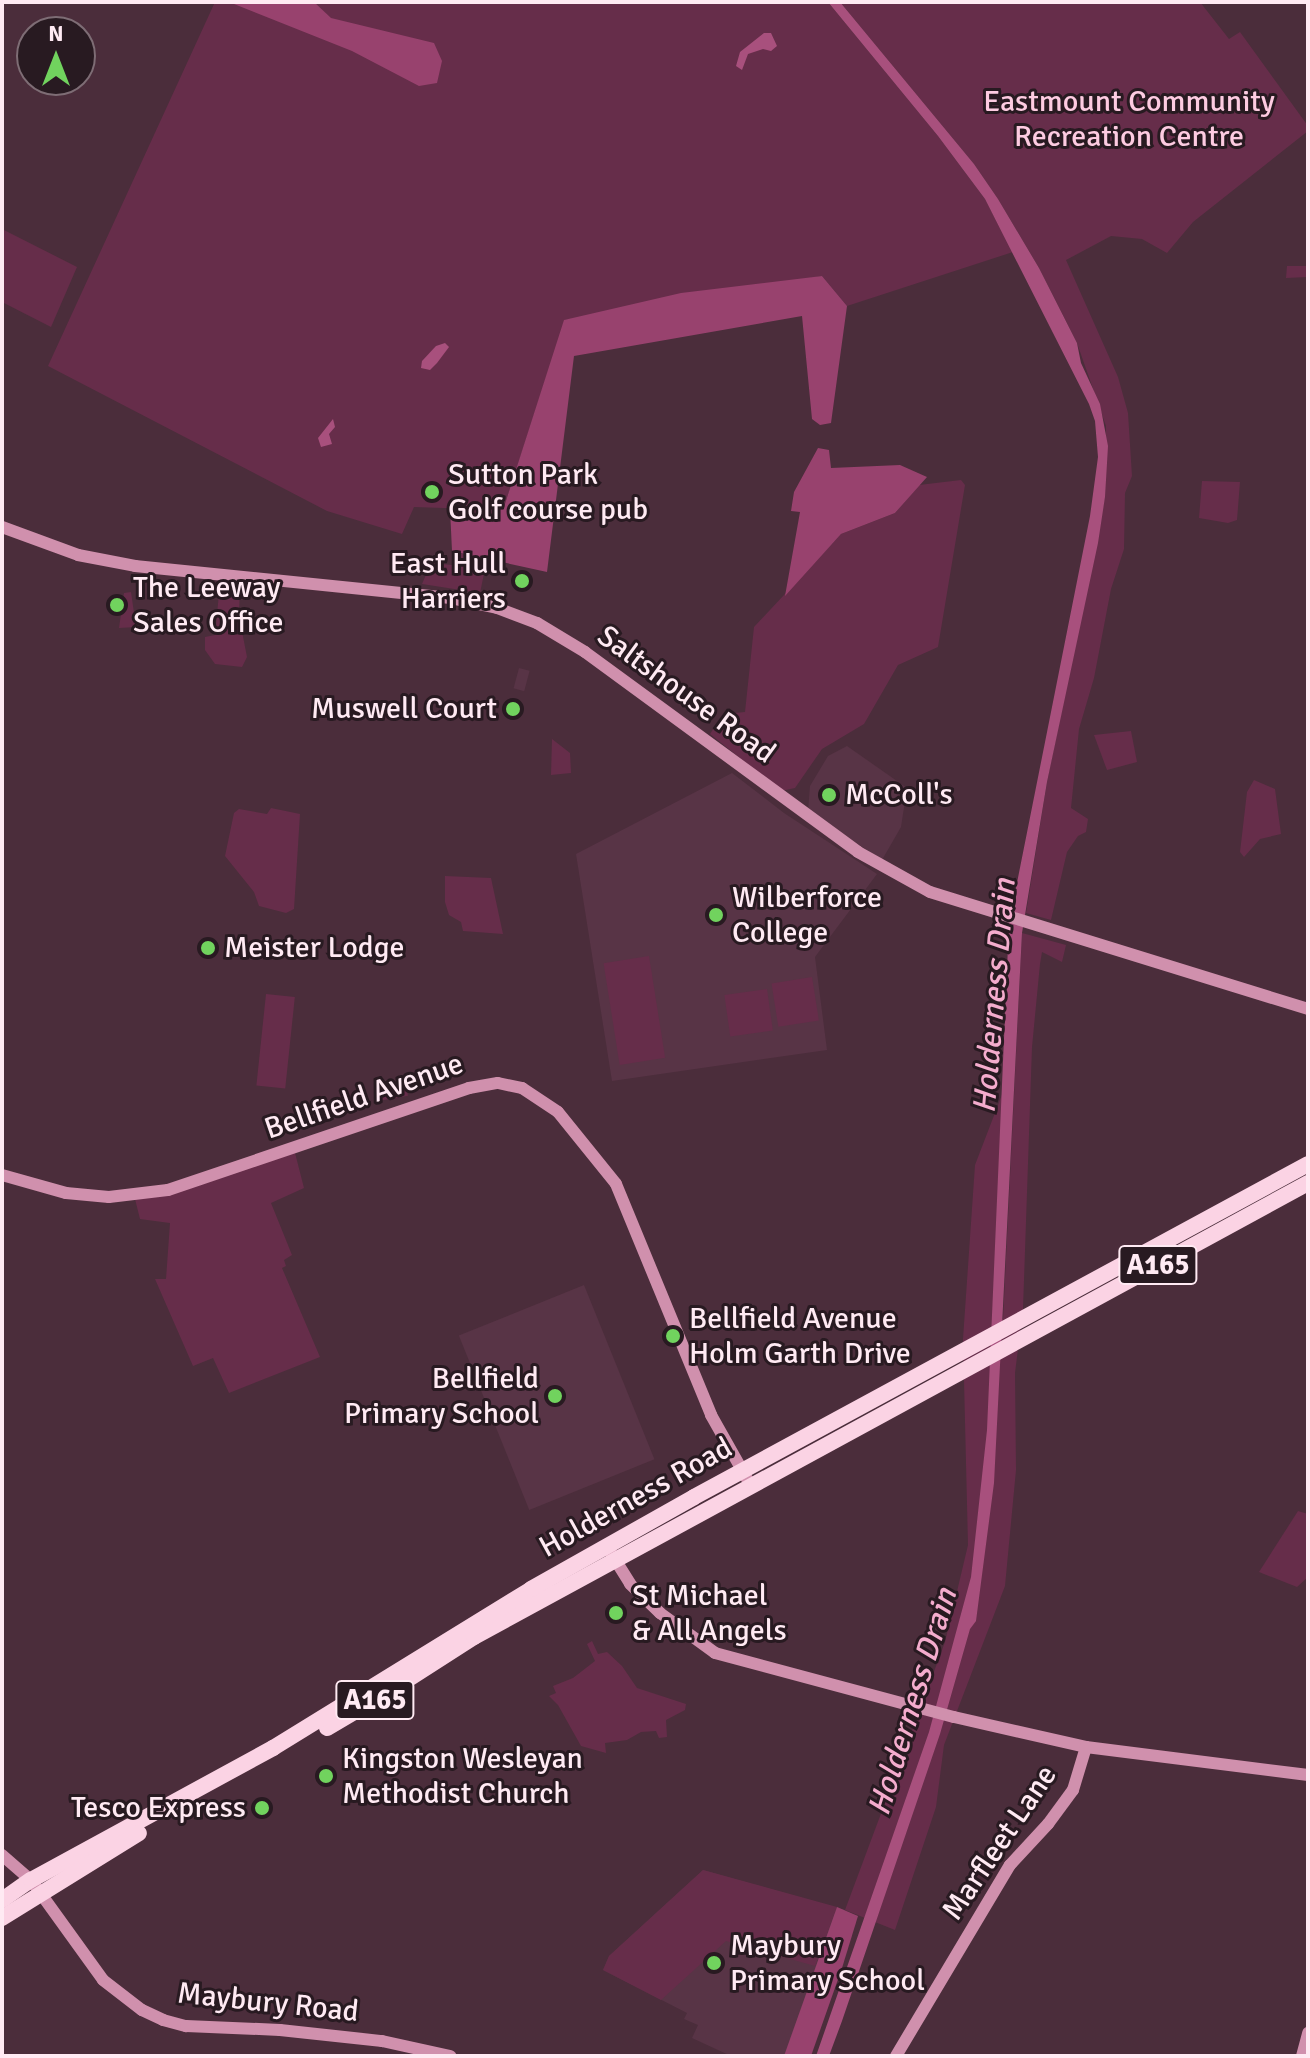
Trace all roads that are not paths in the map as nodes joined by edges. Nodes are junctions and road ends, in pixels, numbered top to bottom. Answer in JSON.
{"nodes":[{"id":1,"x":2,"y":527,"type":"edge"},
{"id":2,"x":1308,"y":1009,"type":"edge"},
{"id":3,"x":1308,"y":1164,"type":"edge"},
{"id":4,"x":2,"y":1175,"type":"edge"},
{"id":5,"x":1308,"y":1183,"type":"edge"},
{"id":6,"x":985,"y":1349,"type":"junction"},
{"id":7,"x":742,"y":1470,"type":"junction"},
{"id":8,"x":751,"y":1486,"type":"junction"},
{"id":9,"x":611,"y":1553,"type":"junction"},
{"id":10,"x":1086,"y":1747,"type":"junction"},
{"id":11,"x":1308,"y":1775,"type":"edge"},
{"id":12,"x":2,"y":1855,"type":"edge"},
{"id":13,"x":35,"y":1886,"type":"junction"},
{"id":14,"x":2,"y":1900,"type":"edge"},
{"id":15,"x":2,"y":1918,"type":"edge"},
{"id":16,"x":1308,"y":2033,"type":"edge"},
{"id":17,"x":450,"y":2056,"type":"edge"},
{"id":18,"x":896,"y":2056,"type":"edge"},
{"id":19,"x":1302,"y":2056,"type":"edge"}],
"edges":[{"from":1,"to":2,"type":"street","name":"Saltshouse Road"},
{"from":3,"to":6,"type":"highway","name":"Holderness Road","number":"A165"},
{"from":4,"to":7,"type":"street","name":"Bellfield Avenue"},
{"from":5,"to":6,"type":"highway","name":"Holderness Road","number":"A165"},
{"from":6,"to":7,"type":"highway","name":"Holderness Road","number":"A165"},
{"from":6,"to":8,"type":"highway","name":"Holderness Road","number":"A165"},
{"from":7,"to":8,"type":"street","name":"Bellfield Avenue"},
{"from":7,"to":9,"type":"highway","name":"Holderness Road","number":"A165"},
{"from":8,"to":9,"type":"highway","name":"Holderness Road","number":"A165"},
{"from":9,"to":10,"type":"street","name":"Marfleet Lane"},
{"from":9,"to":13,"type":"highway","name":"Holderness Road","number":"A165"},
{"from":10,"to":11,"type":"street"},
{"from":10,"to":18,"type":"street","name":"Marfleet Lane"},
{"from":12,"to":13,"type":"street","name":"Maybury Road"},
{"from":13,"to":14,"type":"highway","name":"Holderness Road","number":"A165"},
{"from":13,"to":15,"type":"highway","name":"Holderness Road","number":"A165"},
{"from":13,"to":17,"type":"street","name":"Maybury Road"},
{"from":16,"to":19,"type":"street"}]}
